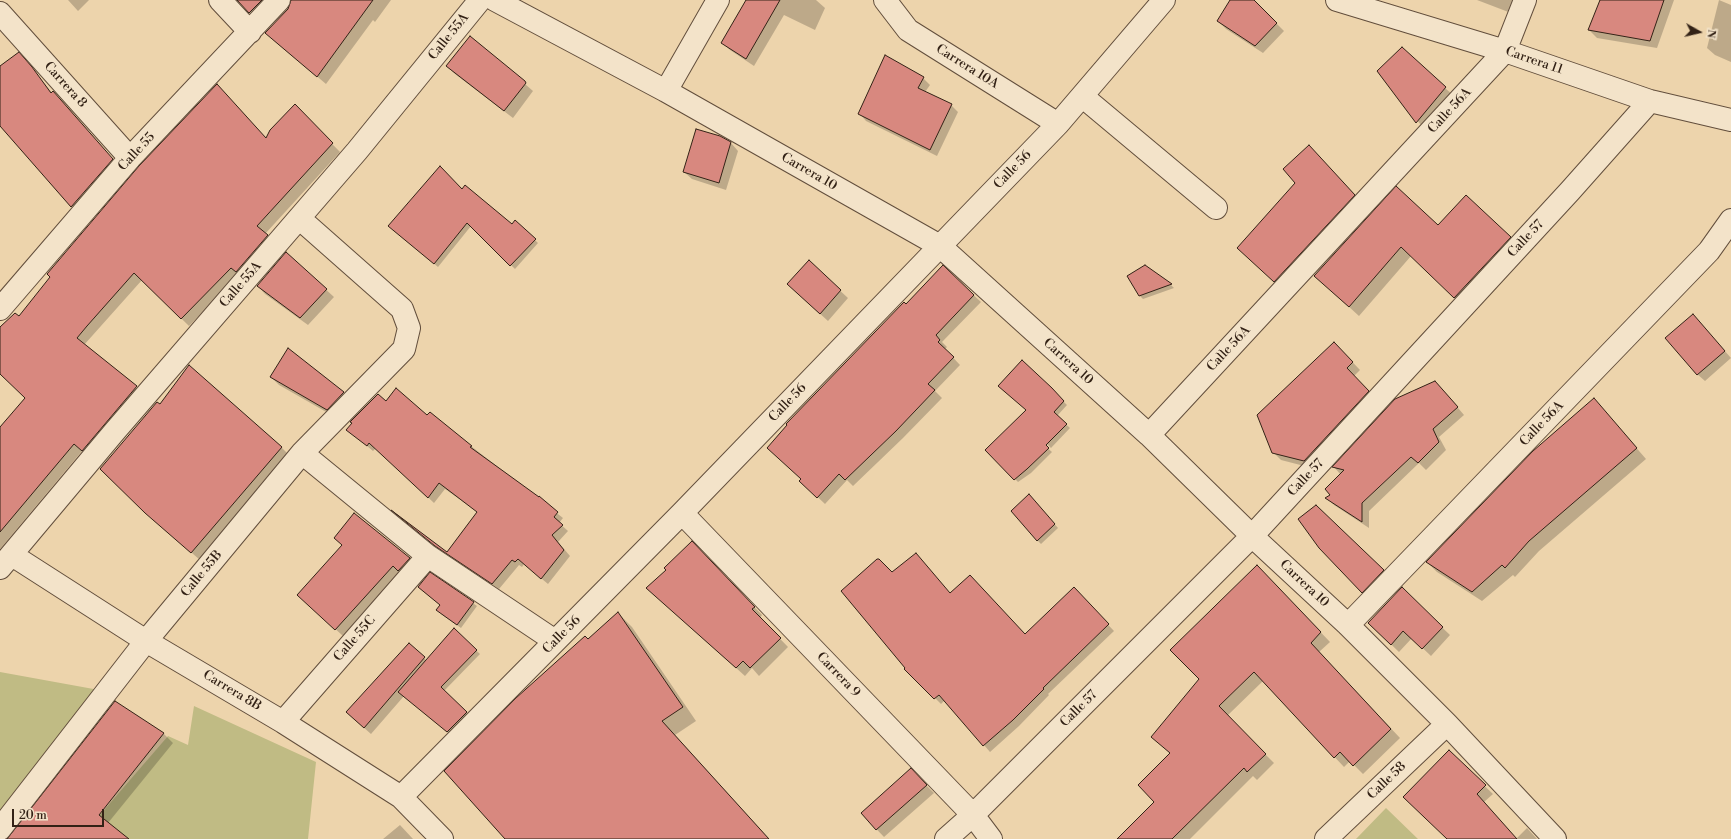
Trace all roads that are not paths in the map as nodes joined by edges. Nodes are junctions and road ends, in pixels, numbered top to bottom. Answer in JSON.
{"nodes":[{"id":1,"x":220,"y":0,"type":"edge"},
{"id":2,"x":279,"y":0,"type":"edge"},
{"id":3,"x":480,"y":0,"type":"edge"},
{"id":4,"x":495,"y":0,"type":"edge"},
{"id":5,"x":718,"y":0,"type":"edge"},
{"id":6,"x":885,"y":0,"type":"edge"},
{"id":7,"x":1164,"y":0,"type":"edge"},
{"id":8,"x":1337,"y":0,"type":"edge"},
{"id":9,"x":1525,"y":0,"type":"edge"},
{"id":10,"x":0,"y":13,"type":"edge"},
{"id":11,"x":250,"y":32,"type":"junction"},
{"id":12,"x":1505,"y":51,"type":"junction"},
{"id":13,"x":666,"y":91,"type":"junction"},
{"id":14,"x":1082,"y":96,"type":"junction"},
{"id":15,"x":1650,"y":101,"type":"junction"},
{"id":16,"x":1731,"y":120,"type":"edge"},
{"id":17,"x":1058,"y":124,"type":"junction"},
{"id":18,"x":130,"y":158,"type":"junction"},
{"id":19,"x":1216,"y":208,"type":"dead end"},
{"id":20,"x":299,"y":218,"type":"junction"},
{"id":21,"x":1731,"y":220,"type":"edge"},
{"id":22,"x":940,"y":246,"type":"junction"},
{"id":23,"x":4,"y":295,"type":"edge"},
{"id":24,"x":1149,"y":435,"type":"junction"},
{"id":25,"x":302,"y":453,"type":"junction"},
{"id":26,"x":682,"y":513,"type":"junction"},
{"id":27,"x":1252,"y":536,"type":"junction"},
{"id":28,"x":428,"y":556,"type":"junction"},
{"id":29,"x":6,"y":561,"type":"edge"},
{"id":30,"x":1348,"y":625,"type":"junction"},
{"id":31,"x":146,"y":641,"type":"junction"},
{"id":32,"x":555,"y":641,"type":"junction"},
{"id":33,"x":283,"y":722,"type":"junction"},
{"id":34,"x":1447,"y":724,"type":"junction"},
{"id":35,"x":402,"y":796,"type":"junction"},
{"id":36,"x":974,"y":815,"type":"junction"},
{"id":37,"x":0,"y":829,"type":"edge"},
{"id":38,"x":442,"y":839,"type":"edge"},
{"id":39,"x":946,"y":839,"type":"edge"},
{"id":40,"x":991,"y":839,"type":"edge"},
{"id":41,"x":1326,"y":839,"type":"edge"},
{"id":42,"x":1555,"y":839,"type":"edge"}],
"edges":[{"from":1,"to":11,"type":"street"},
{"from":2,"to":11,"type":"street","name":"Calle 55"},
{"from":3,"to":20,"type":"street","name":"Calle 55A"},
{"from":4,"to":13,"type":"street","name":"Carrera 10"},
{"from":5,"to":13,"type":"street"},
{"from":6,"to":17,"type":"street","name":"Carrera 10A"},
{"from":7,"to":14,"type":"street","name":"Calle 56"},
{"from":8,"to":12,"type":"street","name":"Carrera 11"},
{"from":9,"to":12,"type":"street"},
{"from":10,"to":18,"type":"street","name":"Carrera 8"},
{"from":11,"to":18,"type":"street","name":"Calle 55"},
{"from":12,"to":15,"type":"street","name":"Carrera 11"},
{"from":12,"to":24,"type":"street","name":"Calle 56A"},
{"from":13,"to":22,"type":"street","name":"Carrera 10"},
{"from":14,"to":17,"type":"street","name":"Calle 56"},
{"from":14,"to":19,"type":"street"},
{"from":15,"to":16,"type":"street","name":"Carrera 11"},
{"from":15,"to":27,"type":"street","name":"Calle 57"},
{"from":17,"to":22,"type":"street","name":"Calle 56"},
{"from":18,"to":23,"type":"street","name":"Calle 55"},
{"from":20,"to":25,"type":"street","name":"Calle 55B"},
{"from":20,"to":29,"type":"street","name":"Calle 55A"},
{"from":21,"to":30,"type":"street","name":"Calle 56A"},
{"from":22,"to":24,"type":"street","name":"Carrera 10"},
{"from":22,"to":26,"type":"street","name":"Calle 56"},
{"from":24,"to":27,"type":"street","name":"Carrera 10"},
{"from":25,"to":28,"type":"street"},
{"from":25,"to":31,"type":"street","name":"Calle 55B"},
{"from":26,"to":32,"type":"street","name":"Calle 56"},
{"from":26,"to":36,"type":"street","name":"Carrera 9"},
{"from":27,"to":30,"type":"street","name":"Carrera 10"},
{"from":27,"to":36,"type":"street","name":"Calle 57"},
{"from":28,"to":32,"type":"street"},
{"from":28,"to":33,"type":"street","name":"Calle 55C"},
{"from":29,"to":31,"type":"street","name":"Carrera 8B"},
{"from":30,"to":34,"type":"street","name":"Carrera 10"},
{"from":31,"to":33,"type":"street","name":"Carrera 8B"},
{"from":31,"to":37,"type":"street","name":"Calle 55B"},
{"from":32,"to":35,"type":"street","name":"Calle 56"},
{"from":33,"to":35,"type":"street","name":"Carrera 8B"},
{"from":34,"to":41,"type":"street","name":"Calle 58"},
{"from":34,"to":42,"type":"street","name":"Carrera 10"},
{"from":35,"to":38,"type":"street","name":"Carrera 8B"},
{"from":36,"to":39,"type":"street","name":"Calle 57"},
{"from":36,"to":40,"type":"street","name":"Carrera 9"}]}
